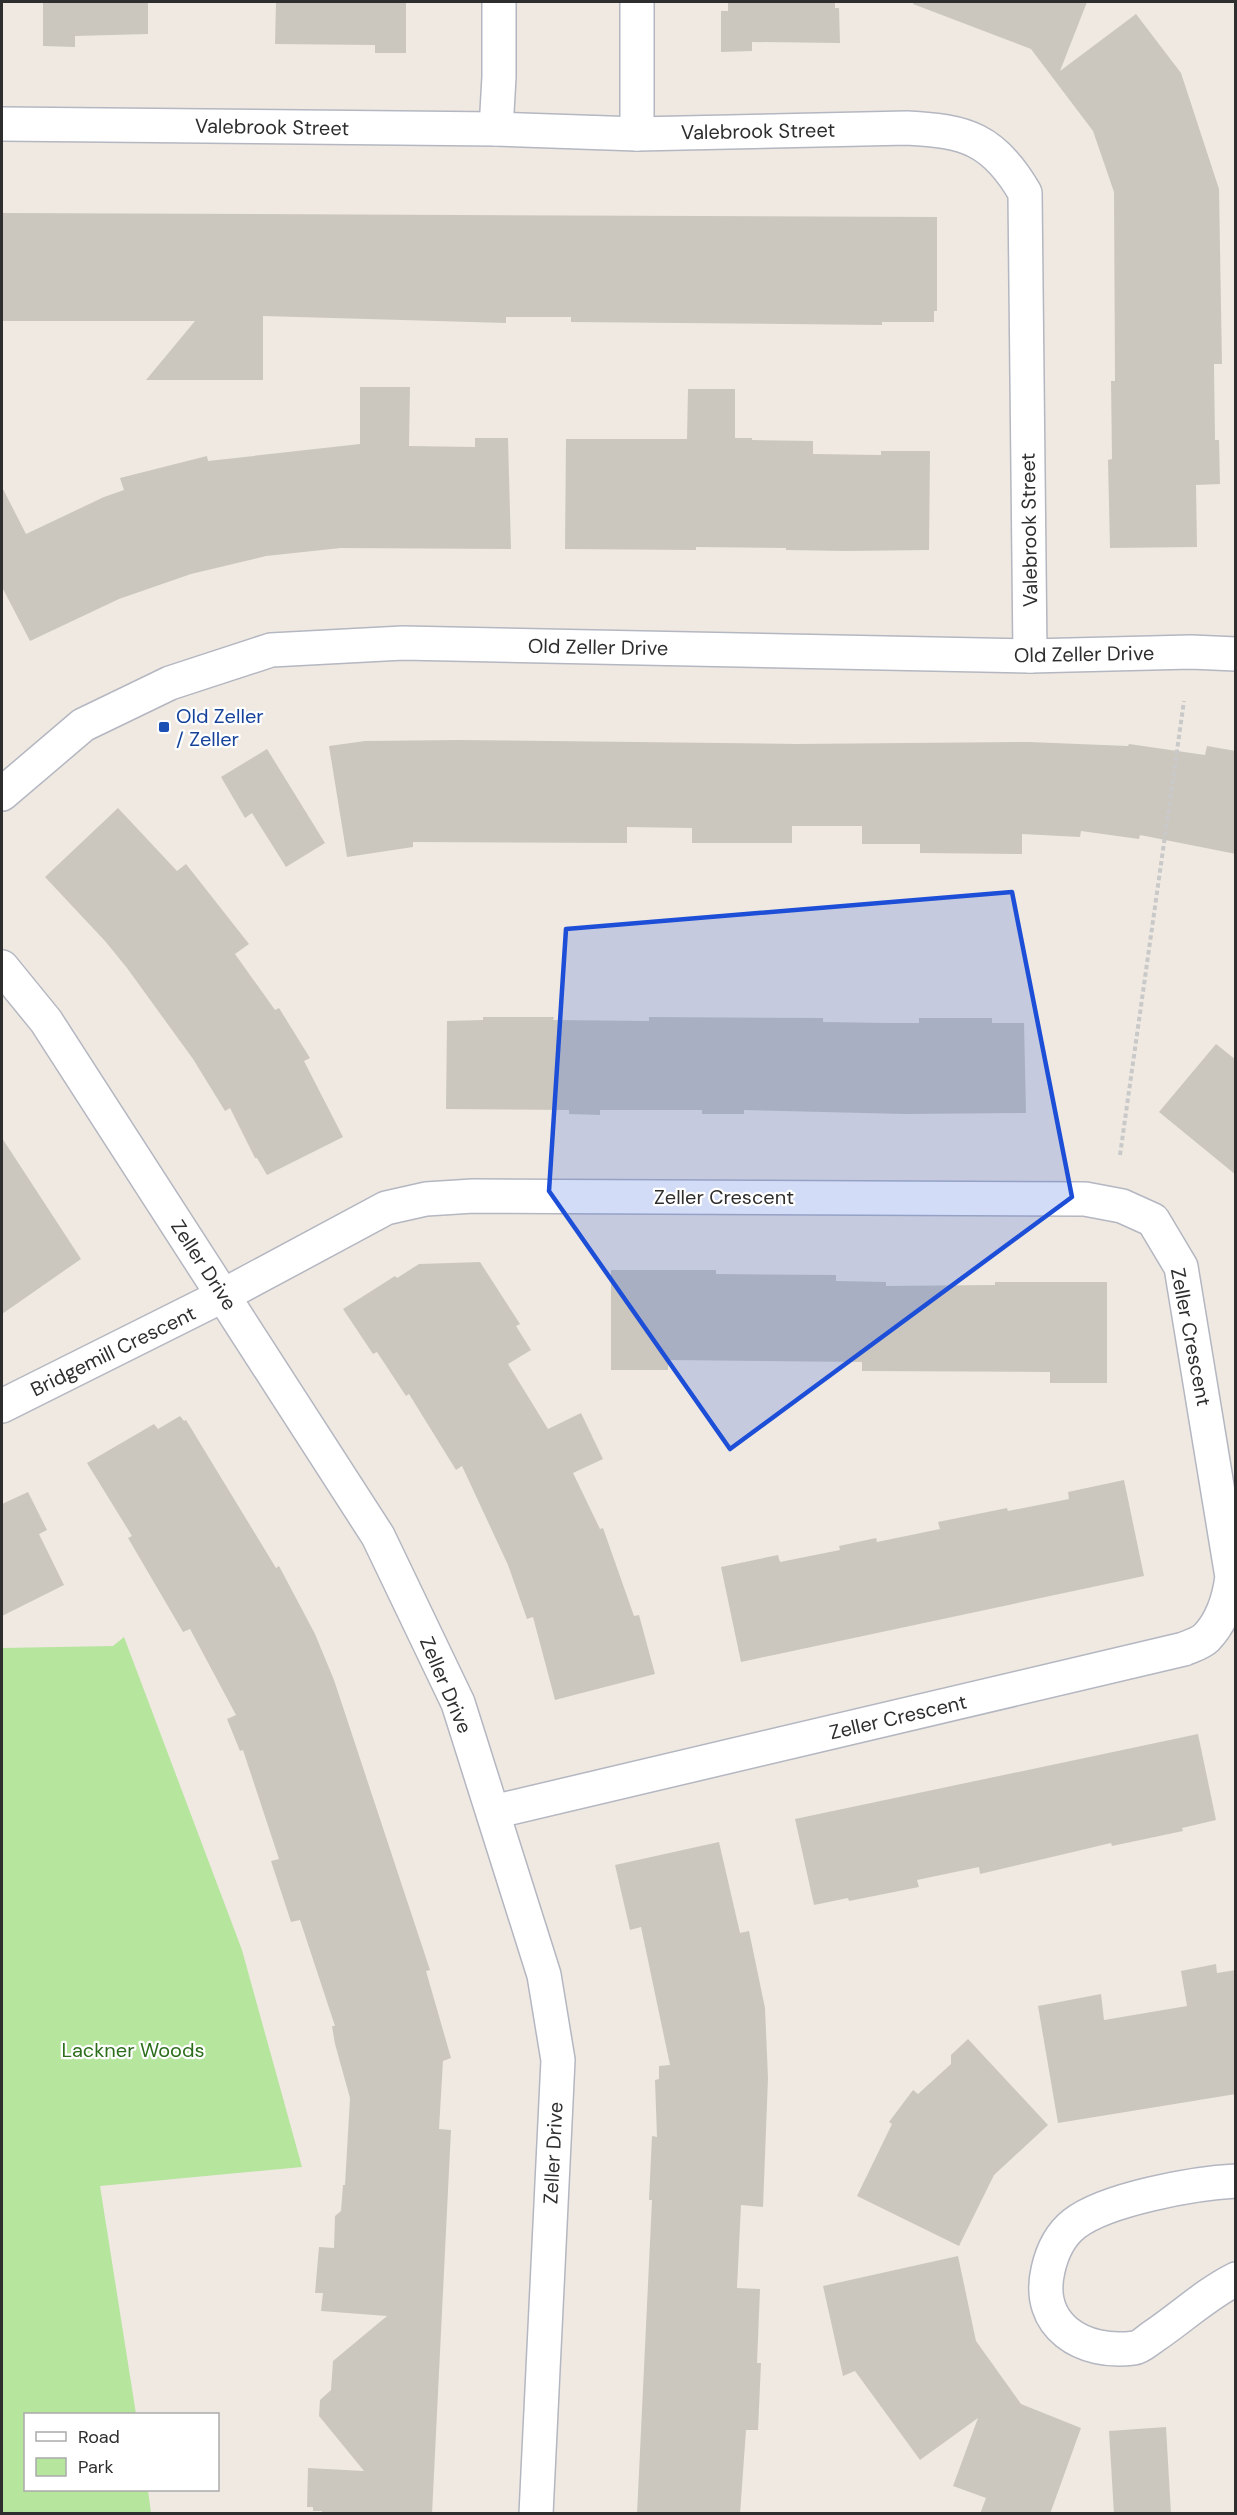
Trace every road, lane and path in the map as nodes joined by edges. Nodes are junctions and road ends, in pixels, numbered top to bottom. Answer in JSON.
{"nodes":[{"id":1,"x":499,"y":2,"type":"edge"},
{"id":2,"x":637,"y":2,"type":"edge"},
{"id":3,"x":2,"y":124,"type":"edge"},
{"id":4,"x":496,"y":129,"type":"junction"},
{"id":5,"x":637,"y":134,"type":"junction"},
{"id":6,"x":1236,"y":654,"type":"edge"},
{"id":7,"x":1030,"y":656,"type":"junction"},
{"id":8,"x":1184,"y":701,"type":"dead end"},
{"id":9,"x":2,"y":794,"type":"edge"},
{"id":10,"x":2,"y":967,"type":"edge"},
{"id":11,"x":1120,"y":1155,"type":"dead end"},
{"id":12,"x":224,"y":1296,"type":"junction"},
{"id":13,"x":2,"y":1406,"type":"edge"},
{"id":14,"x":493,"y":1812,"type":"junction"},
{"id":15,"x":1236,"y":2181,"type":"edge"},
{"id":16,"x":1236,"y":2279,"type":"edge"},
{"id":17,"x":536,"y":2514,"type":"edge"}],
"edges":[{"from":1,"to":4,"type":"street"},
{"from":2,"to":5,"type":"street"},
{"from":3,"to":4,"type":"street","name":"Valebrook Street"},
{"from":4,"to":5,"type":"street","name":"Valebrook Street"},
{"from":5,"to":7,"type":"street","name":"Valebrook Street"},
{"from":6,"to":7,"type":"street","name":"Old Zeller Drive"},
{"from":7,"to":9,"type":"street","name":"Old Zeller Drive"},
{"from":8,"to":11,"type":"path"},
{"from":10,"to":12,"type":"street","name":"Zeller Drive"},
{"from":12,"to":13,"type":"street","name":"Bridgemill Crescent"},
{"from":12,"to":14,"type":"street","name":"Zeller Drive"},
{"from":12,"to":14,"type":"street","name":"Zeller Crescent"},
{"from":14,"to":17,"type":"street","name":"Zeller Drive"},
{"from":15,"to":16,"type":"street"}]}
